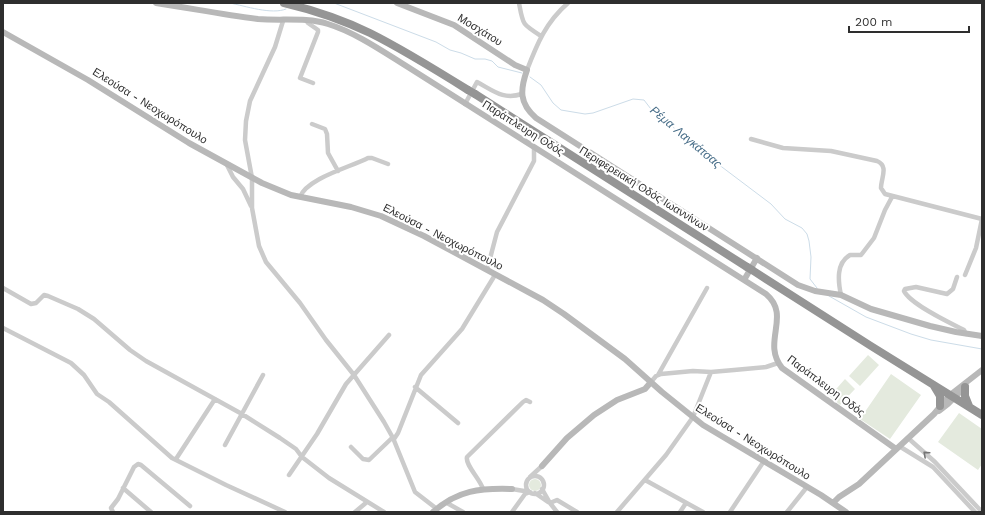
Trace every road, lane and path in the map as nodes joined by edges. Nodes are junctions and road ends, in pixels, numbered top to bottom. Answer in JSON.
{"nodes":[{"id":1,"x":156,"y":3,"type":"edge"},
{"id":2,"x":284,"y":3,"type":"edge"},
{"id":3,"x":397,"y":3,"type":"edge"},
{"id":4,"x":519,"y":3,"type":"edge"},
{"id":5,"x":568,"y":3,"type":"edge"},
{"id":6,"x":283,"y":20,"type":"junction"},
{"id":7,"x":306,"y":20,"type":"junction"},
{"id":8,"x":3,"y":32,"type":"edge"},
{"id":9,"x":541,"y":36,"type":"junction"},
{"id":10,"x":527,"y":70,"type":"junction"},
{"id":11,"x":313,"y":83,"type":"dead end"},
{"id":12,"x":522,"y":94,"type":"junction"},
{"id":13,"x":465,"y":104,"type":"junction"},
{"id":14,"x":312,"y":124,"type":"dead end"},
{"id":15,"x":751,"y":139,"type":"dead end"},
{"id":16,"x":534,"y":147,"type":"junction"},
{"id":17,"x":226,"y":163,"type":"junction"},
{"id":18,"x":388,"y":164,"type":"dead end"},
{"id":19,"x":338,"y":171,"type":"junction"},
{"id":20,"x":252,"y":178,"type":"junction"},
{"id":21,"x":300,"y":197,"type":"junction"},
{"id":22,"x":892,"y":197,"type":"junction"},
{"id":23,"x":252,"y":208,"type":"junction"},
{"id":24,"x":982,"y":219,"type":"edge"},
{"id":25,"x":757,"y":258,"type":"junction"},
{"id":26,"x":487,"y":270,"type":"junction"},
{"id":27,"x":495,"y":275,"type":"junction"},
{"id":28,"x":965,"y":275,"type":"dead end"},
{"id":29,"x":957,"y":277,"type":"dead end"},
{"id":30,"x":744,"y":280,"type":"junction"},
{"id":31,"x":3,"y":288,"type":"edge"},
{"id":32,"x":706,"y":288,"type":"dead end"},
{"id":33,"x":840,"y":295,"type":"junction"},
{"id":34,"x":3,"y":328,"type":"edge"},
{"id":35,"x":966,"y":334,"type":"junction"},
{"id":36,"x":389,"y":335,"type":"dead end"},
{"id":37,"x":982,"y":336,"type":"edge"},
{"id":38,"x":778,"y":363,"type":"junction"},
{"id":39,"x":982,"y":370,"type":"edge"},
{"id":40,"x":712,"y":372,"type":"junction"},
{"id":41,"x":263,"y":375,"type":"dead end"},
{"id":42,"x":658,"y":375,"type":"junction"},
{"id":43,"x":354,"y":376,"type":"junction"},
{"id":44,"x":972,"y":378,"type":"junction"},
{"id":45,"x":651,"y":382,"type":"junction"},
{"id":46,"x":934,"y":386,"type":"junction"},
{"id":47,"x":415,"y":387,"type":"junction"},
{"id":48,"x":965,"y":387,"type":"junction"},
{"id":49,"x":952,"y":397,"type":"junction"},
{"id":50,"x":215,"y":399,"type":"junction"},
{"id":51,"x":530,"y":402,"type":"dead end"},
{"id":52,"x":940,"y":406,"type":"junction"},
{"id":53,"x":970,"y":407,"type":"junction"},
{"id":54,"x":242,"y":414,"type":"junction"},
{"id":55,"x":934,"y":414,"type":"junction"},
{"id":56,"x":982,"y":415,"type":"edge"},
{"id":57,"x":693,"y":417,"type":"junction"},
{"id":58,"x":458,"y":423,"type":"dead end"},
{"id":59,"x":393,"y":438,"type":"junction"},
{"id":60,"x":908,"y":438,"type":"junction"},
{"id":61,"x":225,"y":445,"type":"dead end"},
{"id":62,"x":351,"y":446,"type":"dead end"},
{"id":63,"x":898,"y":448,"type":"junction"},
{"id":64,"x":302,"y":457,"type":"junction"},
{"id":65,"x":176,"y":459,"type":"junction"},
{"id":66,"x":764,"y":461,"type":"junction"},
{"id":67,"x":542,"y":466,"type":"junction"},
{"id":68,"x":289,"y":475,"type":"dead end"},
{"id":69,"x":529,"y":479,"type":"junction"},
{"id":70,"x":541,"y":479,"type":"junction"},
{"id":71,"x":645,"y":480,"type":"junction"},
{"id":72,"x":807,"y":487,"type":"junction"},
{"id":73,"x":123,"y":488,"type":"junction"},
{"id":74,"x":483,"y":489,"type":"junction"},
{"id":75,"x":512,"y":489,"type":"junction"},
{"id":76,"x":542,"y":489,"type":"junction"},
{"id":77,"x":530,"y":492,"type":"junction"},
{"id":78,"x":535,"y":493,"type":"junction"},
{"id":79,"x":367,"y":502,"type":"junction"},
{"id":80,"x":550,"y":502,"type":"junction"},
{"id":81,"x":447,"y":503,"type":"junction"},
{"id":82,"x":686,"y":503,"type":"junction"},
{"id":83,"x":833,"y":503,"type":"junction"},
{"id":84,"x":190,"y":506,"type":"dead end"},
{"id":85,"x":435,"y":510,"type":"edge"},
{"id":86,"x":113,"y":512,"type":"edge"},
{"id":87,"x":151,"y":512,"type":"edge"},
{"id":88,"x":284,"y":512,"type":"edge"},
{"id":89,"x":355,"y":512,"type":"edge"},
{"id":90,"x":384,"y":512,"type":"edge"},
{"id":91,"x":463,"y":512,"type":"edge"},
{"id":92,"x":512,"y":512,"type":"edge"},
{"id":93,"x":557,"y":512,"type":"edge"},
{"id":94,"x":577,"y":512,"type":"edge"},
{"id":95,"x":617,"y":512,"type":"edge"},
{"id":96,"x":680,"y":512,"type":"edge"},
{"id":97,"x":702,"y":512,"type":"edge"},
{"id":98,"x":730,"y":512,"type":"edge"},
{"id":99,"x":787,"y":512,"type":"edge"},
{"id":100,"x":846,"y":512,"type":"edge"},
{"id":101,"x":975,"y":512,"type":"edge"},
{"id":102,"x":982,"y":512,"type":"edge"}],
"edges":[{"from":1,"to":6,"type":"street","name":"Παράπλευρη Οδός"},
{"from":2,"to":46,"type":"highway","name":"Περιφερειακή Οδός Ιωαννίνων"},
{"from":3,"to":10,"type":"street","name":"Μοσχάτου"},
{"from":4,"to":9,"type":"street"},
{"from":5,"to":9,"type":"street"},
{"from":6,"to":7,"type":"street","name":"Παράπλευρη Οδός"},
{"from":6,"to":20,"type":"street"},
{"from":7,"to":11,"type":"street"},
{"from":7,"to":13,"type":"street","name":"Παράπλευρη Οδός"},
{"from":8,"to":17,"type":"street","name":"Ελεούσα - Νεοχωρόπουλο"},
{"from":9,"to":10,"type":"street"},
{"from":10,"to":12,"type":"street"},
{"from":12,"to":13,"type":"street"},
{"from":12,"to":25,"type":"street","name":"Παράπλευρη Οδός"},
{"from":13,"to":16,"type":"street","name":"Παράπλευρη Οδός"},
{"from":14,"to":19,"type":"street"},
{"from":15,"to":22,"type":"street"},
{"from":16,"to":26,"type":"street"},
{"from":16,"to":30,"type":"street","name":"Παράπλευρη Οδός"},
{"from":17,"to":20,"type":"street","name":"Ελεούσα - Νεοχωρόπουλο"},
{"from":17,"to":23,"type":"street"},
{"from":18,"to":19,"type":"street"},
{"from":19,"to":21,"type":"street"},
{"from":20,"to":21,"type":"street","name":"Ελεούσα - Νεοχωρόπουλο"},
{"from":20,"to":23,"type":"street"},
{"from":21,"to":26,"type":"street","name":"Ελεούσα - Νεοχωρόπουλο"},
{"from":22,"to":24,"type":"street"},
{"from":22,"to":33,"type":"street"},
{"from":23,"to":43,"type":"street"},
{"from":24,"to":28,"type":"street"},
{"from":25,"to":30,"type":"street"},
{"from":25,"to":33,"type":"street","name":"Παράπλευρη Οδός"},
{"from":26,"to":27,"type":"street","name":"Ελεούσα - Νεοχωρόπουλο"},
{"from":27,"to":45,"type":"street","name":"Ελεούσα - Νεοχωρόπουλο"},
{"from":27,"to":47,"type":"street"},
{"from":29,"to":35,"type":"street"},
{"from":30,"to":38,"type":"street","name":"Παράπλευρη Οδός"},
{"from":31,"to":50,"type":"street"},
{"from":32,"to":42,"type":"street"},
{"from":33,"to":35,"type":"street","name":"Παράπλευρη Οδός"},
{"from":34,"to":65,"type":"street"},
{"from":35,"to":37,"type":"street","name":"Παράπλευρη Οδός"},
{"from":36,"to":43,"type":"street"},
{"from":38,"to":40,"type":"street"},
{"from":38,"to":63,"type":"street","name":"Παράπλευρη Οδός"},
{"from":39,"to":44,"type":"street"},
{"from":40,"to":42,"type":"street"},
{"from":40,"to":57,"type":"street"},
{"from":41,"to":54,"type":"street"},
{"from":42,"to":45,"type":"street"},
{"from":43,"to":59,"type":"street"},
{"from":43,"to":64,"type":"street"},
{"from":44,"to":48,"type":"street"},
{"from":44,"to":49,"type":"street"},
{"from":45,"to":57,"type":"street","name":"Ελεούσα - Νεοχωρόπουλο"},
{"from":45,"to":67,"type":"street"},
{"from":46,"to":49,"type":"highway","name":"Περιφερειακή Οδός Ιωαννίνων"},
{"from":46,"to":52,"type":"highway"},
{"from":47,"to":58,"type":"street"},
{"from":47,"to":59,"type":"street"},
{"from":48,"to":49,"type":"street"},
{"from":48,"to":53,"type":"highway"},
{"from":49,"to":52,"type":"street"},
{"from":49,"to":53,"type":"highway","name":"Περιφερειακή Οδός Ιωαννίνων"},
{"from":49,"to":55,"type":"street"},
{"from":50,"to":54,"type":"street"},
{"from":50,"to":65,"type":"street"},
{"from":51,"to":74,"type":"street"},
{"from":52,"to":55,"type":"street"},
{"from":53,"to":56,"type":"highway","name":"Περιφερειακή Οδός Ιωαννίνων"},
{"from":54,"to":61,"type":"street"},
{"from":54,"to":64,"type":"street"},
{"from":55,"to":60,"type":"street"},
{"from":57,"to":66,"type":"street","name":"Ελεούσα - Νεοχωρόπουλο"},
{"from":57,"to":71,"type":"street"},
{"from":59,"to":62,"type":"street"},
{"from":59,"to":85,"type":"street"},
{"from":60,"to":63,"type":"street"},
{"from":102,"to":60,"type":"street","one_way":true},
{"from":63,"to":83,"type":"street"},
{"from":63,"to":101,"type":"street"},
{"from":64,"to":68,"type":"street"},
{"from":64,"to":79,"type":"street"},
{"from":65,"to":88,"type":"street"},
{"from":66,"to":72,"type":"street","name":"Ελεούσα - Νεοχωρόπουλο"},
{"from":66,"to":98,"type":"street"},
{"from":67,"to":69,"type":"street"},
{"from":67,"to":70,"type":"street"},
{"from":69,"to":70,"type":"street"},
{"from":69,"to":75,"type":"street"},
{"from":69,"to":77,"type":"street"},
{"from":70,"to":76,"type":"street"},
{"from":71,"to":82,"type":"street"},
{"from":71,"to":95,"type":"street"},
{"from":72,"to":83,"type":"street","name":"Ελεούσα - Νεοχωρόπουλο"},
{"from":72,"to":99,"type":"street"},
{"from":73,"to":84,"type":"street"},
{"from":73,"to":86,"type":"street"},
{"from":73,"to":87,"type":"street"},
{"from":74,"to":75,"type":"street"},
{"from":74,"to":81,"type":"street"},
{"from":75,"to":77,"type":"street"},
{"from":76,"to":78,"type":"street"},
{"from":76,"to":80,"type":"street"},
{"from":77,"to":78,"type":"street"},
{"from":77,"to":92,"type":"street"},
{"from":78,"to":80,"type":"street"},
{"from":79,"to":89,"type":"street"},
{"from":79,"to":90,"type":"street"},
{"from":80,"to":93,"type":"street"},
{"from":80,"to":94,"type":"street"},
{"from":81,"to":85,"type":"street"},
{"from":81,"to":91,"type":"street"},
{"from":82,"to":96,"type":"street"},
{"from":82,"to":97,"type":"street"},
{"from":83,"to":100,"type":"street","name":"Ελεούσα - Νεοχωρόπουλο"}]}
